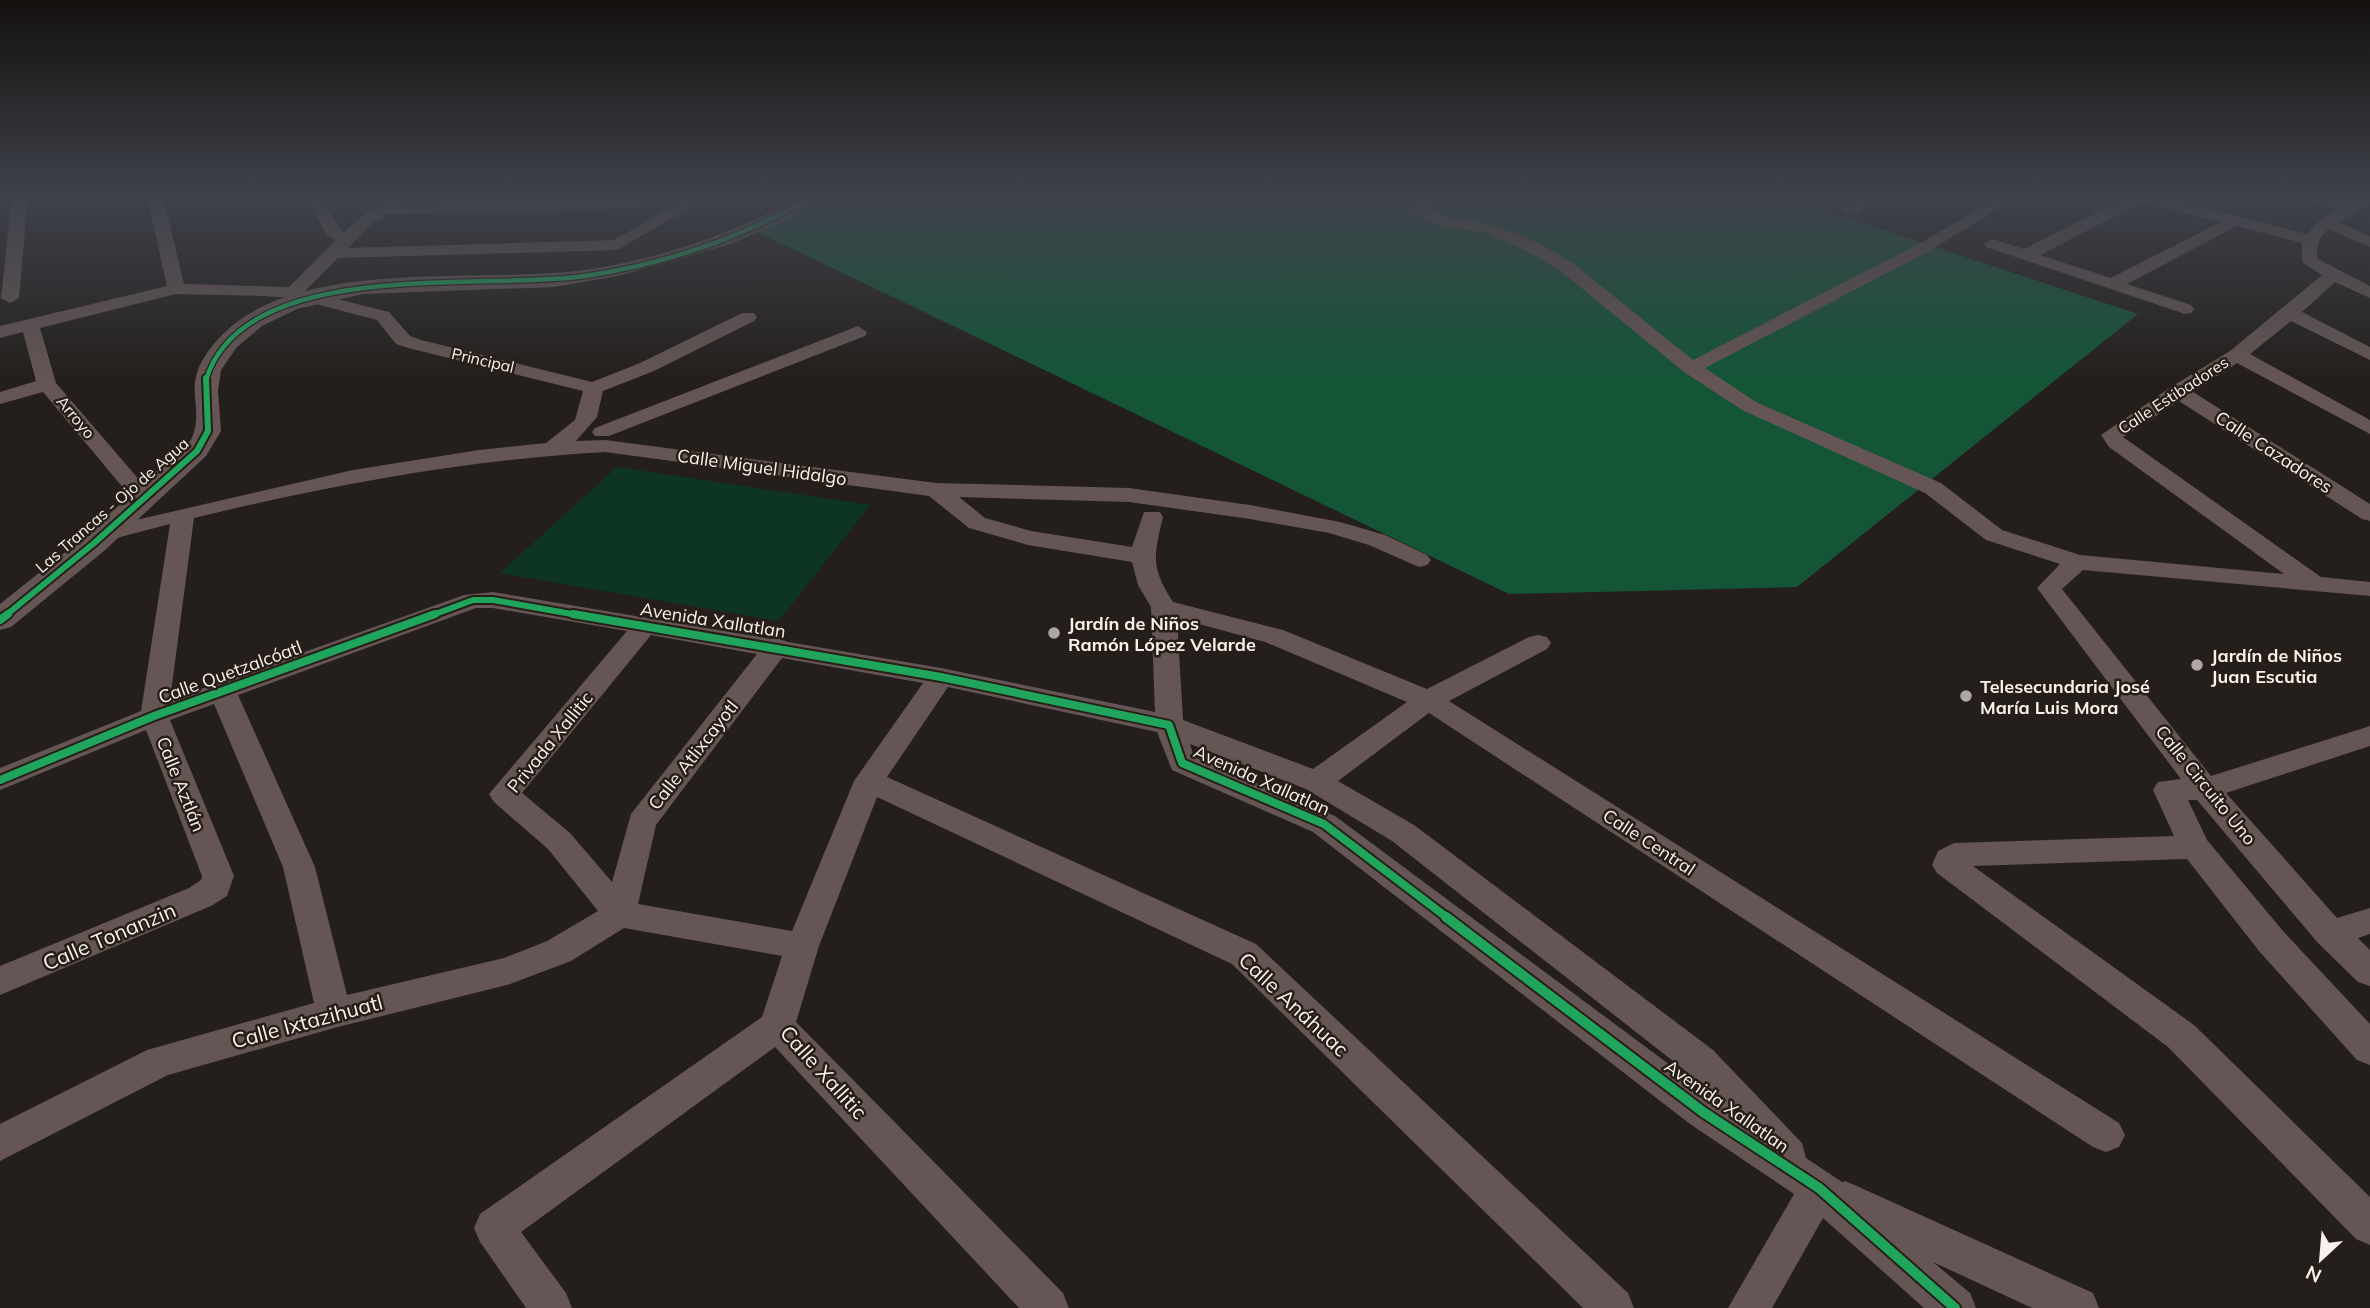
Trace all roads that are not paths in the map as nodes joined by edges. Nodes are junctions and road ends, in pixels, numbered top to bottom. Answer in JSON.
{"nodes":[{"id":1,"x":11,"y":257,"type":"edge"},
{"id":2,"x":169,"y":257,"type":"edge"},
{"id":3,"x":329,"y":257,"type":"edge"},
{"id":4,"x":659,"y":257,"type":"edge"},
{"id":5,"x":1550,"y":257,"type":"edge"},
{"id":6,"x":1907,"y":257,"type":"edge"},
{"id":7,"x":2027,"y":257,"type":"edge"},
{"id":8,"x":2166,"y":257,"type":"edge"},
{"id":9,"x":2308,"y":257,"type":"edge"},
{"id":10,"x":2332,"y":275,"type":"junction"},
{"id":11,"x":7,"y":285,"type":"edge"},
{"id":12,"x":2112,"y":285,"type":"junction"},
{"id":13,"x":176,"y":289,"type":"junction"},
{"id":14,"x":2370,"y":293,"type":"edge"},
{"id":15,"x":301,"y":295,"type":"junction"},
{"id":16,"x":2185,"y":309,"type":"dead end"},
{"id":17,"x":2290,"y":313,"type":"junction"},
{"id":18,"x":748,"y":317,"type":"dead end"},
{"id":19,"x":30,"y":326,"type":"junction"},
{"id":20,"x":0,"y":332,"type":"edge"},
{"id":21,"x":858,"y":332,"type":"dead end"},
{"id":22,"x":2370,"y":354,"type":"edge"},
{"id":23,"x":2237,"y":355,"type":"junction"},
{"id":24,"x":1691,"y":368,"type":"junction"},
{"id":25,"x":47,"y":384,"type":"junction"},
{"id":26,"x":594,"y":388,"type":"junction"},
{"id":27,"x":2178,"y":391,"type":"junction"},
{"id":28,"x":0,"y":398,"type":"edge"},
{"id":29,"x":2370,"y":428,"type":"edge"},
{"id":30,"x":599,"y":431,"type":"junction"},
{"id":31,"x":554,"y":447,"type":"junction"},
{"id":32,"x":936,"y":490,"type":"junction"},
{"id":33,"x":143,"y":497,"type":"junction"},
{"id":34,"x":183,"y":514,"type":"junction"},
{"id":35,"x":2370,"y":514,"type":"edge"},
{"id":36,"x":1152,"y":517,"type":"dead end"},
{"id":37,"x":105,"y":534,"type":"junction"},
{"id":38,"x":1142,"y":556,"type":"junction"},
{"id":39,"x":1419,"y":560,"type":"dead end"},
{"id":40,"x":2077,"y":562,"type":"junction"},
{"id":41,"x":2314,"y":584,"type":"junction"},
{"id":42,"x":2370,"y":589,"type":"edge"},
{"id":43,"x":473,"y":600,"type":"joint"},
{"id":44,"x":1164,"y":607,"type":"junction"},
{"id":45,"x":0,"y":620,"type":"edge"},
{"id":46,"x":645,"y":626,"type":"junction"},
{"id":47,"x":1538,"y":643,"type":"dead end"},
{"id":48,"x":777,"y":646,"type":"junction"},
{"id":49,"x":941,"y":677,"type":"junction"},
{"id":50,"x":222,"y":691,"type":"junction"},
{"id":51,"x":1428,"y":700,"type":"junction"},
{"id":52,"x":154,"y":716,"type":"junction"},
{"id":53,"x":1169,"y":725,"type":"junction"},
{"id":54,"x":2370,"y":736,"type":"edge"},
{"id":55,"x":0,"y":780,"type":"edge"},
{"id":56,"x":869,"y":781,"type":"junction"},
{"id":57,"x":1316,"y":782,"type":"junction"},
{"id":58,"x":2206,"y":789,"type":"junction"},
{"id":59,"x":1359,"y":807,"type":"junction"},
{"id":60,"x":1324,"y":824,"type":"junction"},
{"id":61,"x":2195,"y":847,"type":"junction"},
{"id":62,"x":216,"y":887,"type":"joint"},
{"id":63,"x":620,"y":914,"type":"junction"},
{"id":64,"x":2370,"y":921,"type":"edge"},
{"id":65,"x":2330,"y":934,"type":"junction"},
{"id":66,"x":802,"y":946,"type":"junction"},
{"id":67,"x":2370,"y":972,"type":"edge"},
{"id":68,"x":0,"y":981,"type":"edge"},
{"id":69,"x":334,"y":1013,"type":"junction"},
{"id":70,"x":777,"y":1026,"type":"junction"},
{"id":71,"x":2370,"y":1049,"type":"edge"},
{"id":72,"x":2106,"y":1135,"type":"dead end"},
{"id":73,"x":0,"y":1143,"type":"edge"},
{"id":74,"x":1819,"y":1188,"type":"junction"},
{"id":75,"x":2370,"y":1225,"type":"edge"},
{"id":76,"x":539,"y":1304,"type":"edge"},
{"id":77,"x":1048,"y":1308,"type":"edge"},
{"id":78,"x":1613,"y":1308,"type":"edge"},
{"id":79,"x":1749,"y":1308,"type":"edge"},
{"id":80,"x":1955,"y":1308,"type":"edge"},
{"id":81,"x":2078,"y":1308,"type":"edge"}],
"edges":[{"from":1,"to":11,"type":"street"},
{"from":2,"to":13,"type":"street"},
{"from":3,"to":15,"type":"street"},
{"from":4,"to":15,"type":"street","name":"Las Trancas - Ojo de Agua"},
{"from":5,"to":24,"type":"street"},
{"from":6,"to":24,"type":"street"},
{"from":7,"to":12,"type":"street"},
{"from":8,"to":12,"type":"street"},
{"from":9,"to":10,"type":"street"},
{"from":10,"to":14,"type":"street"},
{"from":10,"to":17,"type":"street","name":"Calle Estibadores"},
{"from":12,"to":16,"type":"street"},
{"from":13,"to":15,"type":"street","name":"Principal"},
{"from":13,"to":19,"type":"street","name":"Principal"},
{"from":15,"to":26,"type":"street","name":"Principal"},
{"from":15,"to":33,"type":"street","name":"Las Trancas - Ojo de Agua"},
{"from":17,"to":22,"type":"street"},
{"from":17,"to":23,"type":"street","name":"Calle Estibadores"},
{"from":18,"to":26,"type":"street"},
{"from":19,"to":20,"type":"street","name":"Principal"},
{"from":19,"to":25,"type":"street","name":"Arroyo"},
{"from":21,"to":30,"type":"street"},
{"from":23,"to":27,"type":"street","name":"Calle Estibadores"},
{"from":23,"to":29,"type":"street"},
{"from":24,"to":40,"type":"street"},
{"from":25,"to":28,"type":"street"},
{"from":25,"to":33,"type":"street","name":"Arroyo"},
{"from":26,"to":30,"type":"street"},
{"from":27,"to":35,"type":"street","name":"Calle Cazadores"},
{"from":27,"to":41,"type":"street","name":"Calle Estibadores"},
{"from":30,"to":31,"type":"street","name":"Calle Miguel Hidalgo"},
{"from":30,"to":31,"type":"street"},
{"from":30,"to":32,"type":"street","name":"Calle Miguel Hidalgo"},
{"from":31,"to":34,"type":"street","name":"Calle Miguel Hidalgo"},
{"from":32,"to":38,"type":"street"},
{"from":32,"to":39,"type":"street","name":"Calle Miguel Hidalgo"},
{"from":33,"to":37,"type":"street","name":"Las Trancas - Ojo de Agua"},
{"from":34,"to":37,"type":"street","name":"Calle Miguel Hidalgo"},
{"from":34,"to":52,"type":"street","name":"Calle Aztlán"},
{"from":36,"to":38,"type":"street"},
{"from":37,"to":45,"type":"street","name":"Las Trancas - Ojo de Agua"},
{"from":38,"to":44,"type":"street"},
{"from":40,"to":41,"type":"street"},
{"from":40,"to":58,"type":"street","name":"Calle Circuito Uno"},
{"from":41,"to":42,"type":"street"},
{"from":43,"to":46,"type":"street","name":"Avenida Xallatlan"},
{"from":43,"to":50,"type":"street","name":"Calle Quetzalcóatl"},
{"from":44,"to":51,"type":"street","name":"Calle Central"},
{"from":44,"to":53,"type":"street"},
{"from":46,"to":48,"type":"street","name":"Avenida Xallatlan"},
{"from":46,"to":63,"type":"street","name":"Privada Xallitic"},
{"from":47,"to":51,"type":"street"},
{"from":48,"to":49,"type":"street","name":"Avenida Xallatlan"},
{"from":48,"to":63,"type":"street","name":"Calle Atlixcayotl"},
{"from":49,"to":53,"type":"street","name":"Avenida Xallatlan"},
{"from":49,"to":56,"type":"street","name":"Calle Xallitic"},
{"from":50,"to":52,"type":"street","name":"Calle Quetzalcóatl"},
{"from":50,"to":69,"type":"street"},
{"from":51,"to":57,"type":"street"},
{"from":51,"to":72,"type":"street","name":"Calle Central"},
{"from":52,"to":55,"type":"street","name":"Calle Quetzalcóatl"},
{"from":52,"to":62,"type":"street","name":"Calle Aztlán"},
{"from":53,"to":57,"type":"street"},
{"from":53,"to":60,"type":"street","name":"Avenida Xallatlan"},
{"from":54,"to":58,"type":"street"},
{"from":56,"to":66,"type":"street","name":"Calle Xallitic"},
{"from":56,"to":78,"type":"street","name":"Calle Anáhuac"},
{"from":57,"to":59,"type":"street"},
{"from":58,"to":61,"type":"street"},
{"from":58,"to":65,"type":"street","name":"Calle Circuito Uno"},
{"from":59,"to":60,"type":"street"},
{"from":59,"to":74,"type":"street"},
{"from":60,"to":74,"type":"street","name":"Avenida Xallatlan"},
{"from":61,"to":71,"type":"street"},
{"from":61,"to":75,"type":"street"},
{"from":62,"to":68,"type":"street","name":"Calle Tonanzin"},
{"from":63,"to":66,"type":"street"},
{"from":63,"to":69,"type":"street","name":"Calle Ixtazihuatl"},
{"from":64,"to":65,"type":"street"},
{"from":65,"to":67,"type":"street","name":"Calle Circuito Uno"},
{"from":66,"to":70,"type":"street","name":"Calle Xallitic"},
{"from":69,"to":73,"type":"street","name":"Calle Ixtazihuatl"},
{"from":70,"to":76,"type":"street"},
{"from":70,"to":77,"type":"street","name":"Calle Xallitic"},
{"from":74,"to":79,"type":"street"},
{"from":74,"to":80,"type":"street","name":"Avenida Xallatlan"},
{"from":74,"to":81,"type":"street"}]}
